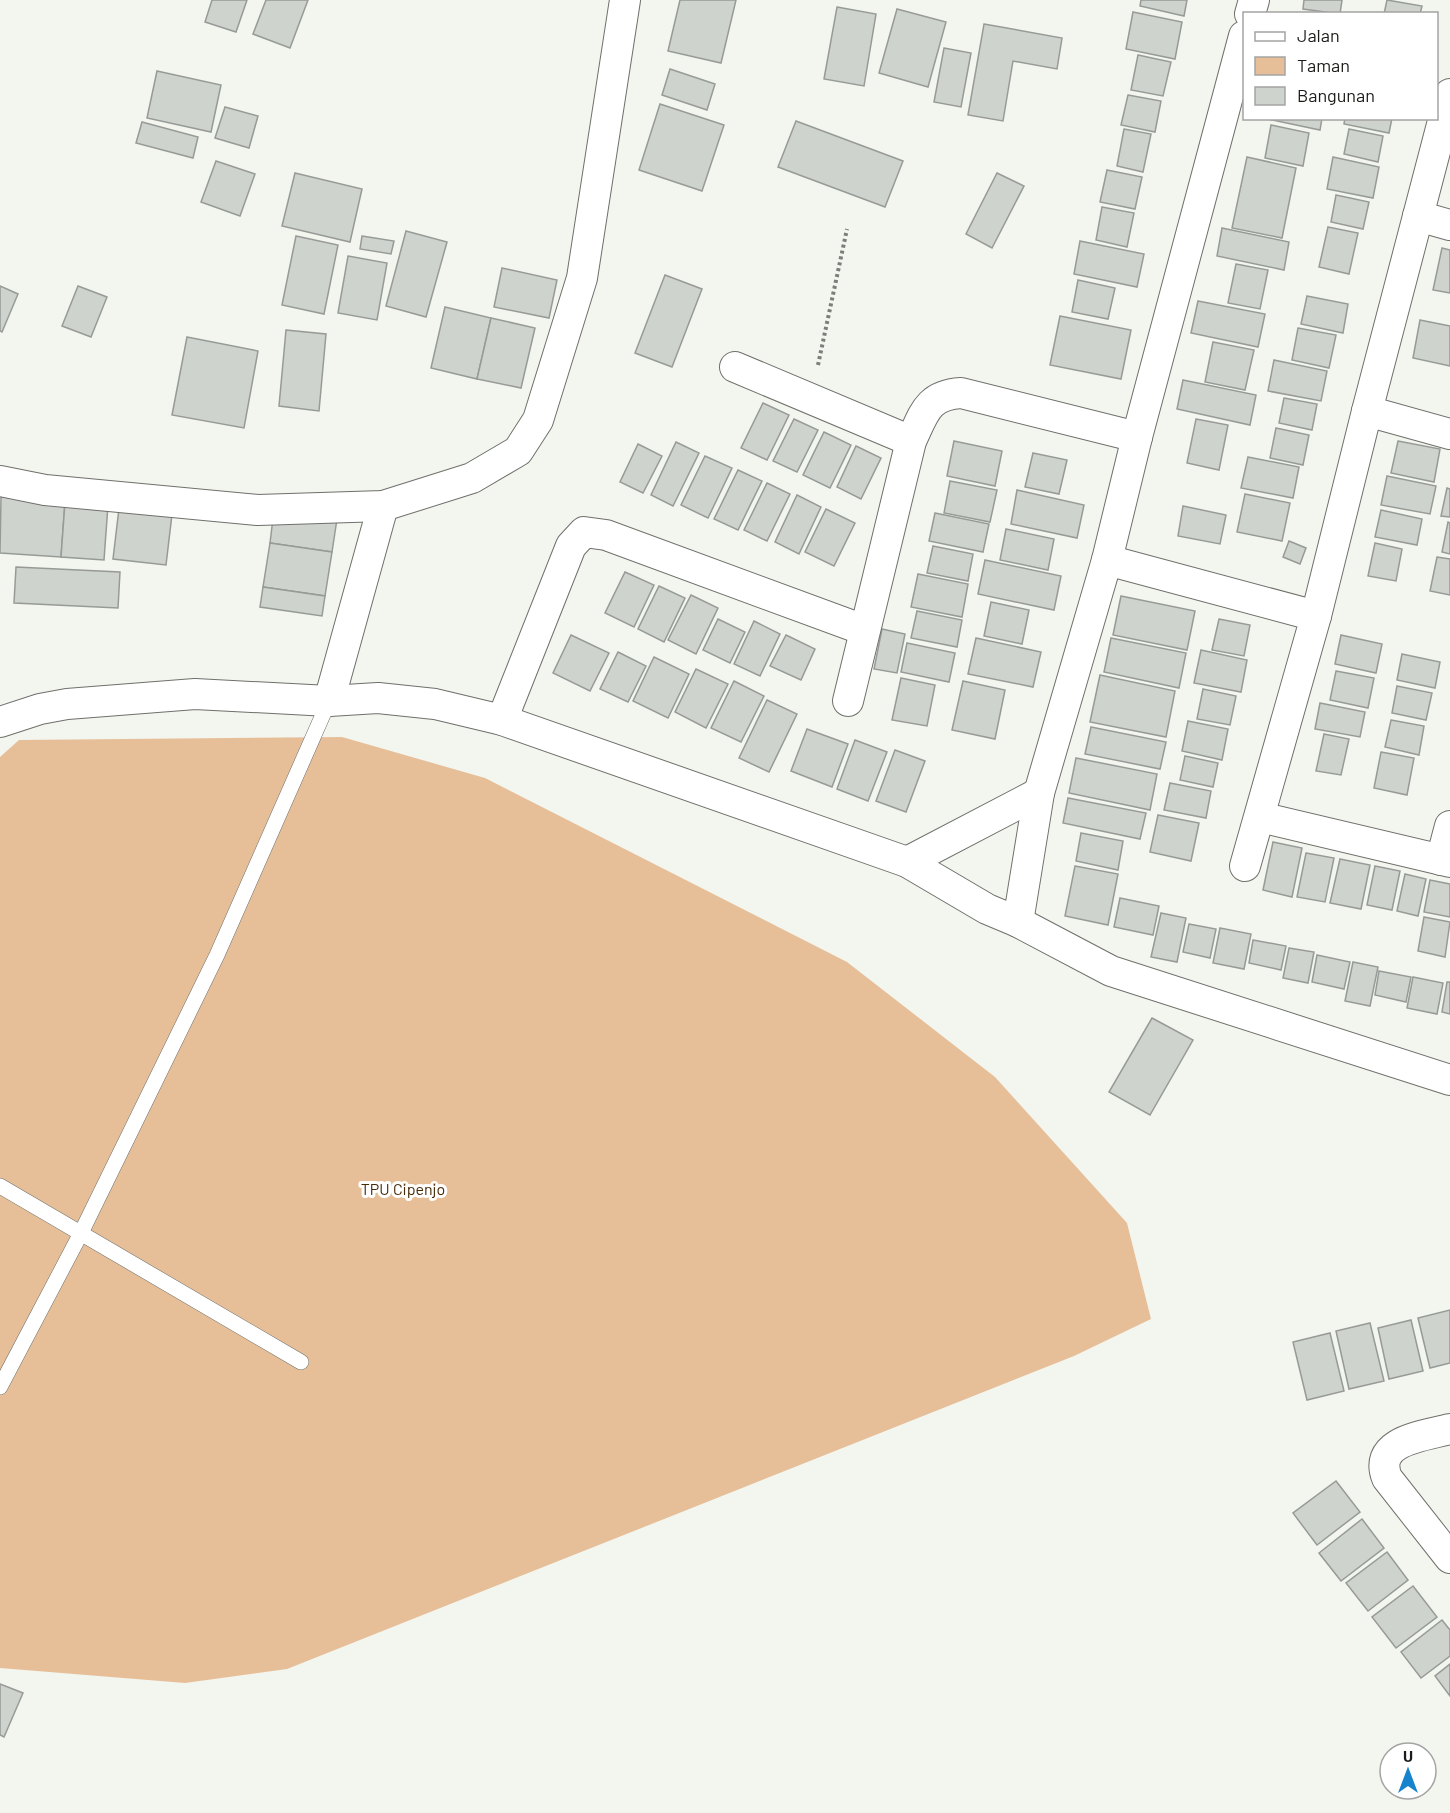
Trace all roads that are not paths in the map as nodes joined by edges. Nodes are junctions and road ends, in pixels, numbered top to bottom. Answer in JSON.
{"nodes":[{"id":1,"x":625,"y":0,"type":"edge"},
{"id":2,"x":1243,"y":43,"type":"edge"},
{"id":3,"x":1450,"y":94,"type":"edge"},
{"id":4,"x":1418,"y":216,"type":"junction"},
{"id":5,"x":1450,"y":225,"type":"edge"},
{"id":6,"x":735,"y":367,"type":"dead end"},
{"id":7,"x":1367,"y":411,"type":"junction"},
{"id":8,"x":1450,"y":434,"type":"edge"},
{"id":9,"x":1137,"y":437,"type":"junction"},
{"id":10,"x":911,"y":441,"type":"junction"},
{"id":11,"x":0,"y":481,"type":"edge"},
{"id":12,"x":383,"y":506,"type":"junction"},
{"id":13,"x":1107,"y":560,"type":"junction"},
{"id":14,"x":1316,"y":616,"type":"junction"},
{"id":15,"x":864,"y":630,"type":"junction"},
{"id":16,"x":329,"y":700,"type":"junction"},
{"id":17,"x":848,"y":700,"type":"dead end"},
{"id":18,"x":502,"y":720,"type":"junction"},
{"id":19,"x":0,"y":722,"type":"edge"},
{"id":20,"x":1039,"y":793,"type":"junction"},
{"id":21,"x":1260,"y":817,"type":"junction"},
{"id":22,"x":1450,"y":826,"type":"edge"},
{"id":23,"x":1445,"y":861,"type":"edge"},
{"id":24,"x":908,"y":862,"type":"junction"},
{"id":25,"x":1245,"y":866,"type":"dead end"},
{"id":26,"x":1018,"y":922,"type":"junction"},
{"id":27,"x":1450,"y":1080,"type":"edge"},
{"id":28,"x":0,"y":1186,"type":"edge"},
{"id":29,"x":80,"y":1235,"type":"junction"},
{"id":30,"x":301,"y":1362,"type":"dead end"},
{"id":31,"x":0,"y":1387,"type":"edge"},
{"id":32,"x":1450,"y":1429,"type":"edge"},
{"id":33,"x":1450,"y":1558,"type":"edge"}],
"edges":[{"from":1,"to":12,"type":"street"},
{"from":2,"to":9,"type":"street"},
{"from":3,"to":4,"type":"street"},
{"from":4,"to":5,"type":"street"},
{"from":4,"to":7,"type":"street"},
{"from":6,"to":10,"type":"street"},
{"from":7,"to":8,"type":"street"},
{"from":7,"to":14,"type":"street"},
{"from":9,"to":10,"type":"street"},
{"from":9,"to":13,"type":"street"},
{"from":10,"to":15,"type":"street"},
{"from":11,"to":12,"type":"street"},
{"from":12,"to":16,"type":"street"},
{"from":13,"to":14,"type":"street"},
{"from":13,"to":20,"type":"street"},
{"from":14,"to":21,"type":"street"},
{"from":15,"to":17,"type":"street"},
{"from":15,"to":18,"type":"street"},
{"from":16,"to":18,"type":"street"},
{"from":16,"to":19,"type":"street"},
{"from":16,"to":29,"type":"lane"},
{"from":18,"to":24,"type":"street"},
{"from":20,"to":24,"type":"street"},
{"from":20,"to":26,"type":"street"},
{"from":21,"to":23,"type":"street"},
{"from":21,"to":25,"type":"street"},
{"from":22,"to":23,"type":"street"},
{"from":24,"to":26,"type":"street"},
{"from":26,"to":27,"type":"street"},
{"from":28,"to":29,"type":"lane"},
{"from":29,"to":30,"type":"lane"},
{"from":29,"to":31,"type":"lane"},
{"from":32,"to":33,"type":"street"}]}
